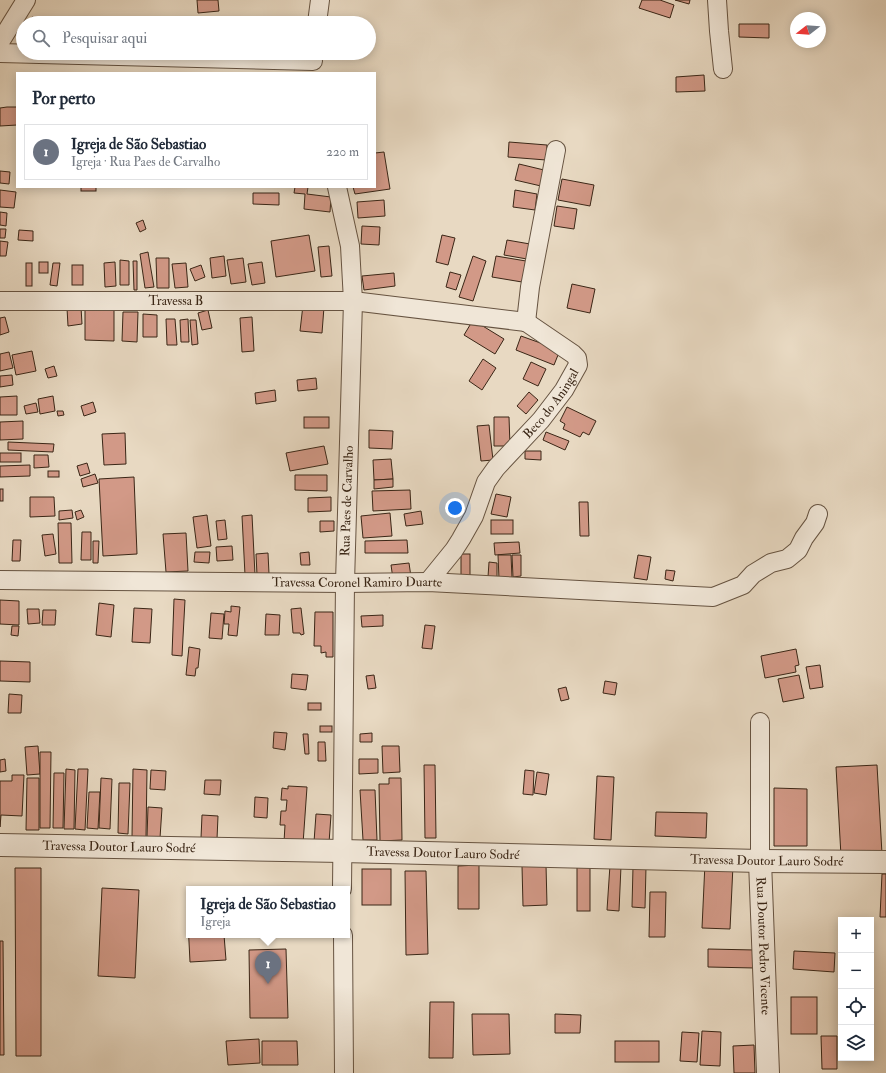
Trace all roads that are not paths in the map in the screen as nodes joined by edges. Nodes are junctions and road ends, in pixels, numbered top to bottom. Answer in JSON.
{"nodes":[{"id":1,"x":26,"y":0,"type":"edge"},
{"id":2,"x":320,"y":0,"type":"edge"},
{"id":3,"x":717,"y":0,"type":"edge"},
{"id":4,"x":16,"y":16,"type":"edge"},
{"id":5,"x":16,"y":16,"type":"edge"},
{"id":6,"x":318,"y":16,"type":"edge"},
{"id":7,"x":0,"y":42,"type":"edge"},
{"id":8,"x":0,"y":53,"type":"edge"},
{"id":9,"x":16,"y":53,"type":"edge"},
{"id":10,"x":243,"y":60,"type":"edge"},
{"id":11,"x":313,"y":62,"type":"edge"},
{"id":12,"x":723,"y":69,"type":"dead end"},
{"id":13,"x":556,"y":150,"type":"dead end"},
{"id":14,"x":337,"y":188,"type":"edge"},
{"id":15,"x":0,"y":301,"type":"edge"},
{"id":16,"x":352,"y":301,"type":"junction"},
{"id":17,"x":526,"y":322,"type":"junction"},
{"id":18,"x":818,"y":514,"type":"dead end"},
{"id":19,"x":0,"y":580,"type":"edge"},
{"id":20,"x":428,"y":582,"type":"junction"},
{"id":21,"x":345,"y":583,"type":"junction"},
{"id":22,"x":760,"y":722,"type":"dead end"},
{"id":23,"x":0,"y":845,"type":"edge"},
{"id":24,"x":342,"y":851,"type":"junction"},
{"id":25,"x":760,"y":861,"type":"junction"},
{"id":26,"x":886,"y":862,"type":"edge"},
{"id":27,"x":342,"y":886,"type":"edge"},
{"id":28,"x":343,"y":938,"type":"edge"},
{"id":29,"x":344,"y":1073,"type":"edge"},
{"id":30,"x":768,"y":1073,"type":"edge"}],
"edges":[{"from":1,"to":5,"type":"street"},
{"from":2,"to":6,"type":"street"},
{"from":3,"to":12,"type":"street"},
{"from":4,"to":7,"type":"street"},
{"from":8,"to":9,"type":"street"},
{"from":10,"to":11,"type":"street"},
{"from":13,"to":17,"type":"street"},
{"from":14,"to":16,"type":"street","name":"Rua Paes de Carvalho"},
{"from":15,"to":16,"type":"street","name":"Travessa B"},
{"from":16,"to":17,"type":"street","name":"Travessa B"},
{"from":16,"to":21,"type":"street","name":"Rua Paes de Carvalho"},
{"from":17,"to":20,"type":"street","name":"Beco do Aningal"},
{"from":18,"to":20,"type":"street","name":"Travessa Coronel Ramiro Duarte"},
{"from":19,"to":21,"type":"street","name":"Travessa Coronel Ramiro Duarte"},
{"from":20,"to":21,"type":"street","name":"Travessa Coronel Ramiro Duarte"},
{"from":21,"to":24,"type":"street","name":"Rua Paes de Carvalho"},
{"from":22,"to":25,"type":"street","name":"Rua Doutor Pedro Vicente"},
{"from":23,"to":24,"type":"street","name":"Travessa Doutor Lauro Sodré"},
{"from":24,"to":25,"type":"street","name":"Travessa Doutor Lauro Sodré"},
{"from":24,"to":27,"type":"street","name":"Rua Paes de Carvalho"},
{"from":25,"to":26,"type":"street","name":"Travessa Doutor Lauro Sodré"},
{"from":25,"to":30,"type":"street","name":"Rua Doutor Pedro Vicente"},
{"from":28,"to":29,"type":"street"}]}
